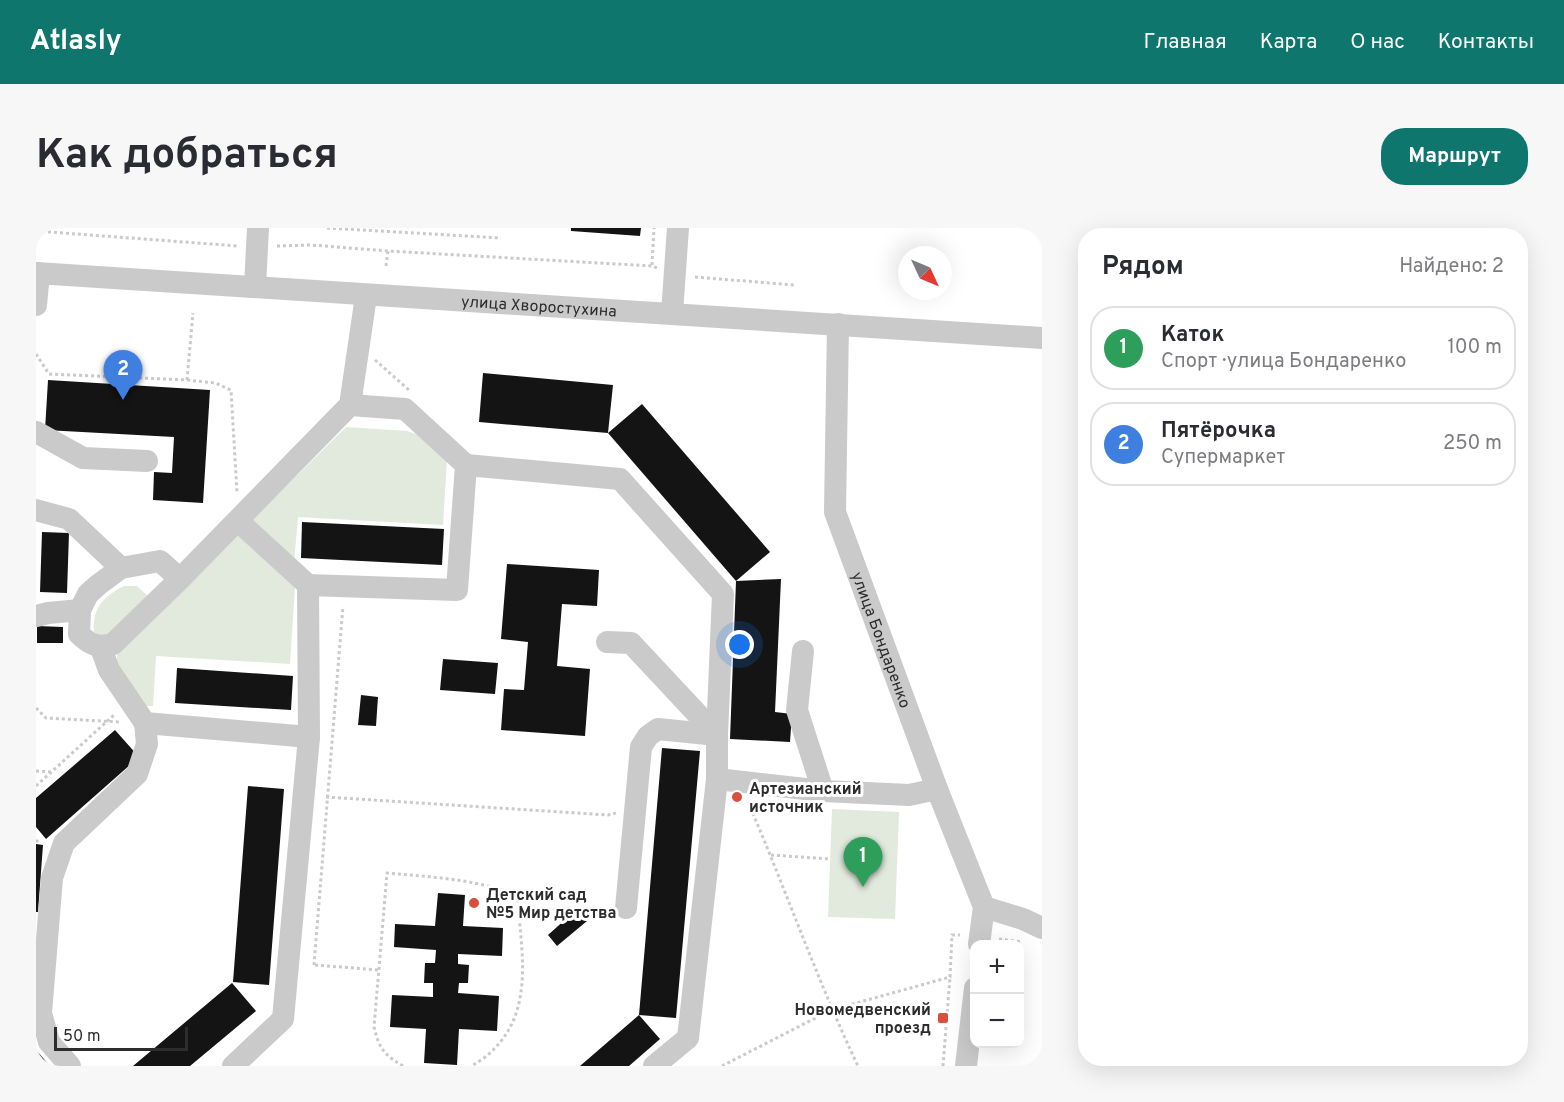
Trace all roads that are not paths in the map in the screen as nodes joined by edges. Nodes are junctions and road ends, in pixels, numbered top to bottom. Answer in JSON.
{"nodes":[{"id":1,"x":678,"y":228,"type":"edge"},
{"id":2,"x":258,"y":238,"type":"edge"},
{"id":3,"x":38,"y":273,"type":"edge"},
{"id":4,"x":255,"y":286,"type":"junction"},
{"id":5,"x":366,"y":296,"type":"junction"},
{"id":6,"x":36,"y":305,"type":"edge"},
{"id":7,"x":672,"y":313,"type":"junction"},
{"id":8,"x":838,"y":324,"type":"junction"},
{"id":9,"x":1042,"y":338,"type":"edge"},
{"id":10,"x":350,"y":405,"type":"junction"},
{"id":11,"x":36,"y":432,"type":"edge"},
{"id":12,"x":147,"y":460,"type":"dead end"},
{"id":13,"x":466,"y":465,"type":"junction"},
{"id":14,"x":36,"y":510,"type":"edge"},
{"id":15,"x":238,"y":521,"type":"junction"},
{"id":16,"x":121,"y":568,"type":"junction"},
{"id":17,"x":180,"y":579,"type":"junction"},
{"id":18,"x":308,"y":585,"type":"junction"},
{"id":19,"x":80,"y":610,"type":"junction"},
{"id":20,"x":36,"y":616,"type":"edge"},
{"id":21,"x":607,"y":642,"type":"dead end"},
{"id":22,"x":101,"y":648,"type":"junction"},
{"id":23,"x":803,"y":651,"type":"dead end"},
{"id":24,"x":145,"y":723,"type":"junction"},
{"id":25,"x":717,"y":735,"type":"junction"},
{"id":26,"x":309,"y":737,"type":"junction"},
{"id":27,"x":728,"y":780,"type":"junction"},
{"id":28,"x":937,"y":789,"type":"junction"},
{"id":29,"x":823,"y":791,"type":"junction"},
{"id":30,"x":984,"y":907,"type":"junction"},
{"id":31,"x":626,"y":908,"type":"dead end"},
{"id":32,"x":1037,"y":936,"type":"edge"},
{"id":33,"x":978,"y":939,"type":"edge"},
{"id":34,"x":974,"y":994,"type":"edge"},
{"id":35,"x":70,"y":1066,"type":"edge"},
{"id":36,"x":233,"y":1066,"type":"edge"},
{"id":37,"x":654,"y":1066,"type":"edge"},
{"id":38,"x":966,"y":1066,"type":"edge"}],
"edges":[{"from":1,"to":7,"type":"street"},
{"from":2,"to":4,"type":"street"},
{"from":3,"to":4,"type":"street","name":"улица Хворостухина"},
{"from":3,"to":6,"type":"street"},
{"from":4,"to":5,"type":"street","name":"улица Хворостухина"},
{"from":5,"to":7,"type":"street","name":"улица Хворостухина"},
{"from":5,"to":10,"type":"street"},
{"from":7,"to":8,"type":"street","name":"улица Хворостухина"},
{"from":8,"to":9,"type":"street","name":"улица Хворостухина"},
{"from":8,"to":28,"type":"street","name":"улица Бондаренко"},
{"from":10,"to":13,"type":"street"},
{"from":10,"to":15,"type":"street"},
{"from":11,"to":12,"type":"street"},
{"from":13,"to":18,"type":"street"},
{"from":13,"to":25,"type":"street"},
{"from":14,"to":16,"type":"street"},
{"from":15,"to":17,"type":"street"},
{"from":15,"to":18,"type":"street"},
{"from":16,"to":17,"type":"street"},
{"from":16,"to":19,"type":"street"},
{"from":17,"to":22,"type":"street"},
{"from":18,"to":26,"type":"street"},
{"from":19,"to":20,"type":"street"},
{"from":19,"to":22,"type":"street"},
{"from":21,"to":25,"type":"street"},
{"from":22,"to":24,"type":"street"},
{"from":23,"to":29,"type":"street"},
{"from":24,"to":26,"type":"street"},
{"from":24,"to":35,"type":"street"},
{"from":25,"to":27,"type":"street"},
{"from":25,"to":31,"type":"street"},
{"from":26,"to":36,"type":"street"},
{"from":27,"to":29,"type":"street"},
{"from":27,"to":37,"type":"street"},
{"from":28,"to":29,"type":"street"},
{"from":28,"to":30,"type":"street","name":"улица Бондаренко"},
{"from":30,"to":32,"type":"street"},
{"from":30,"to":33,"type":"street","name":"улица Бондаренко"},
{"from":34,"to":38,"type":"street"}]}
